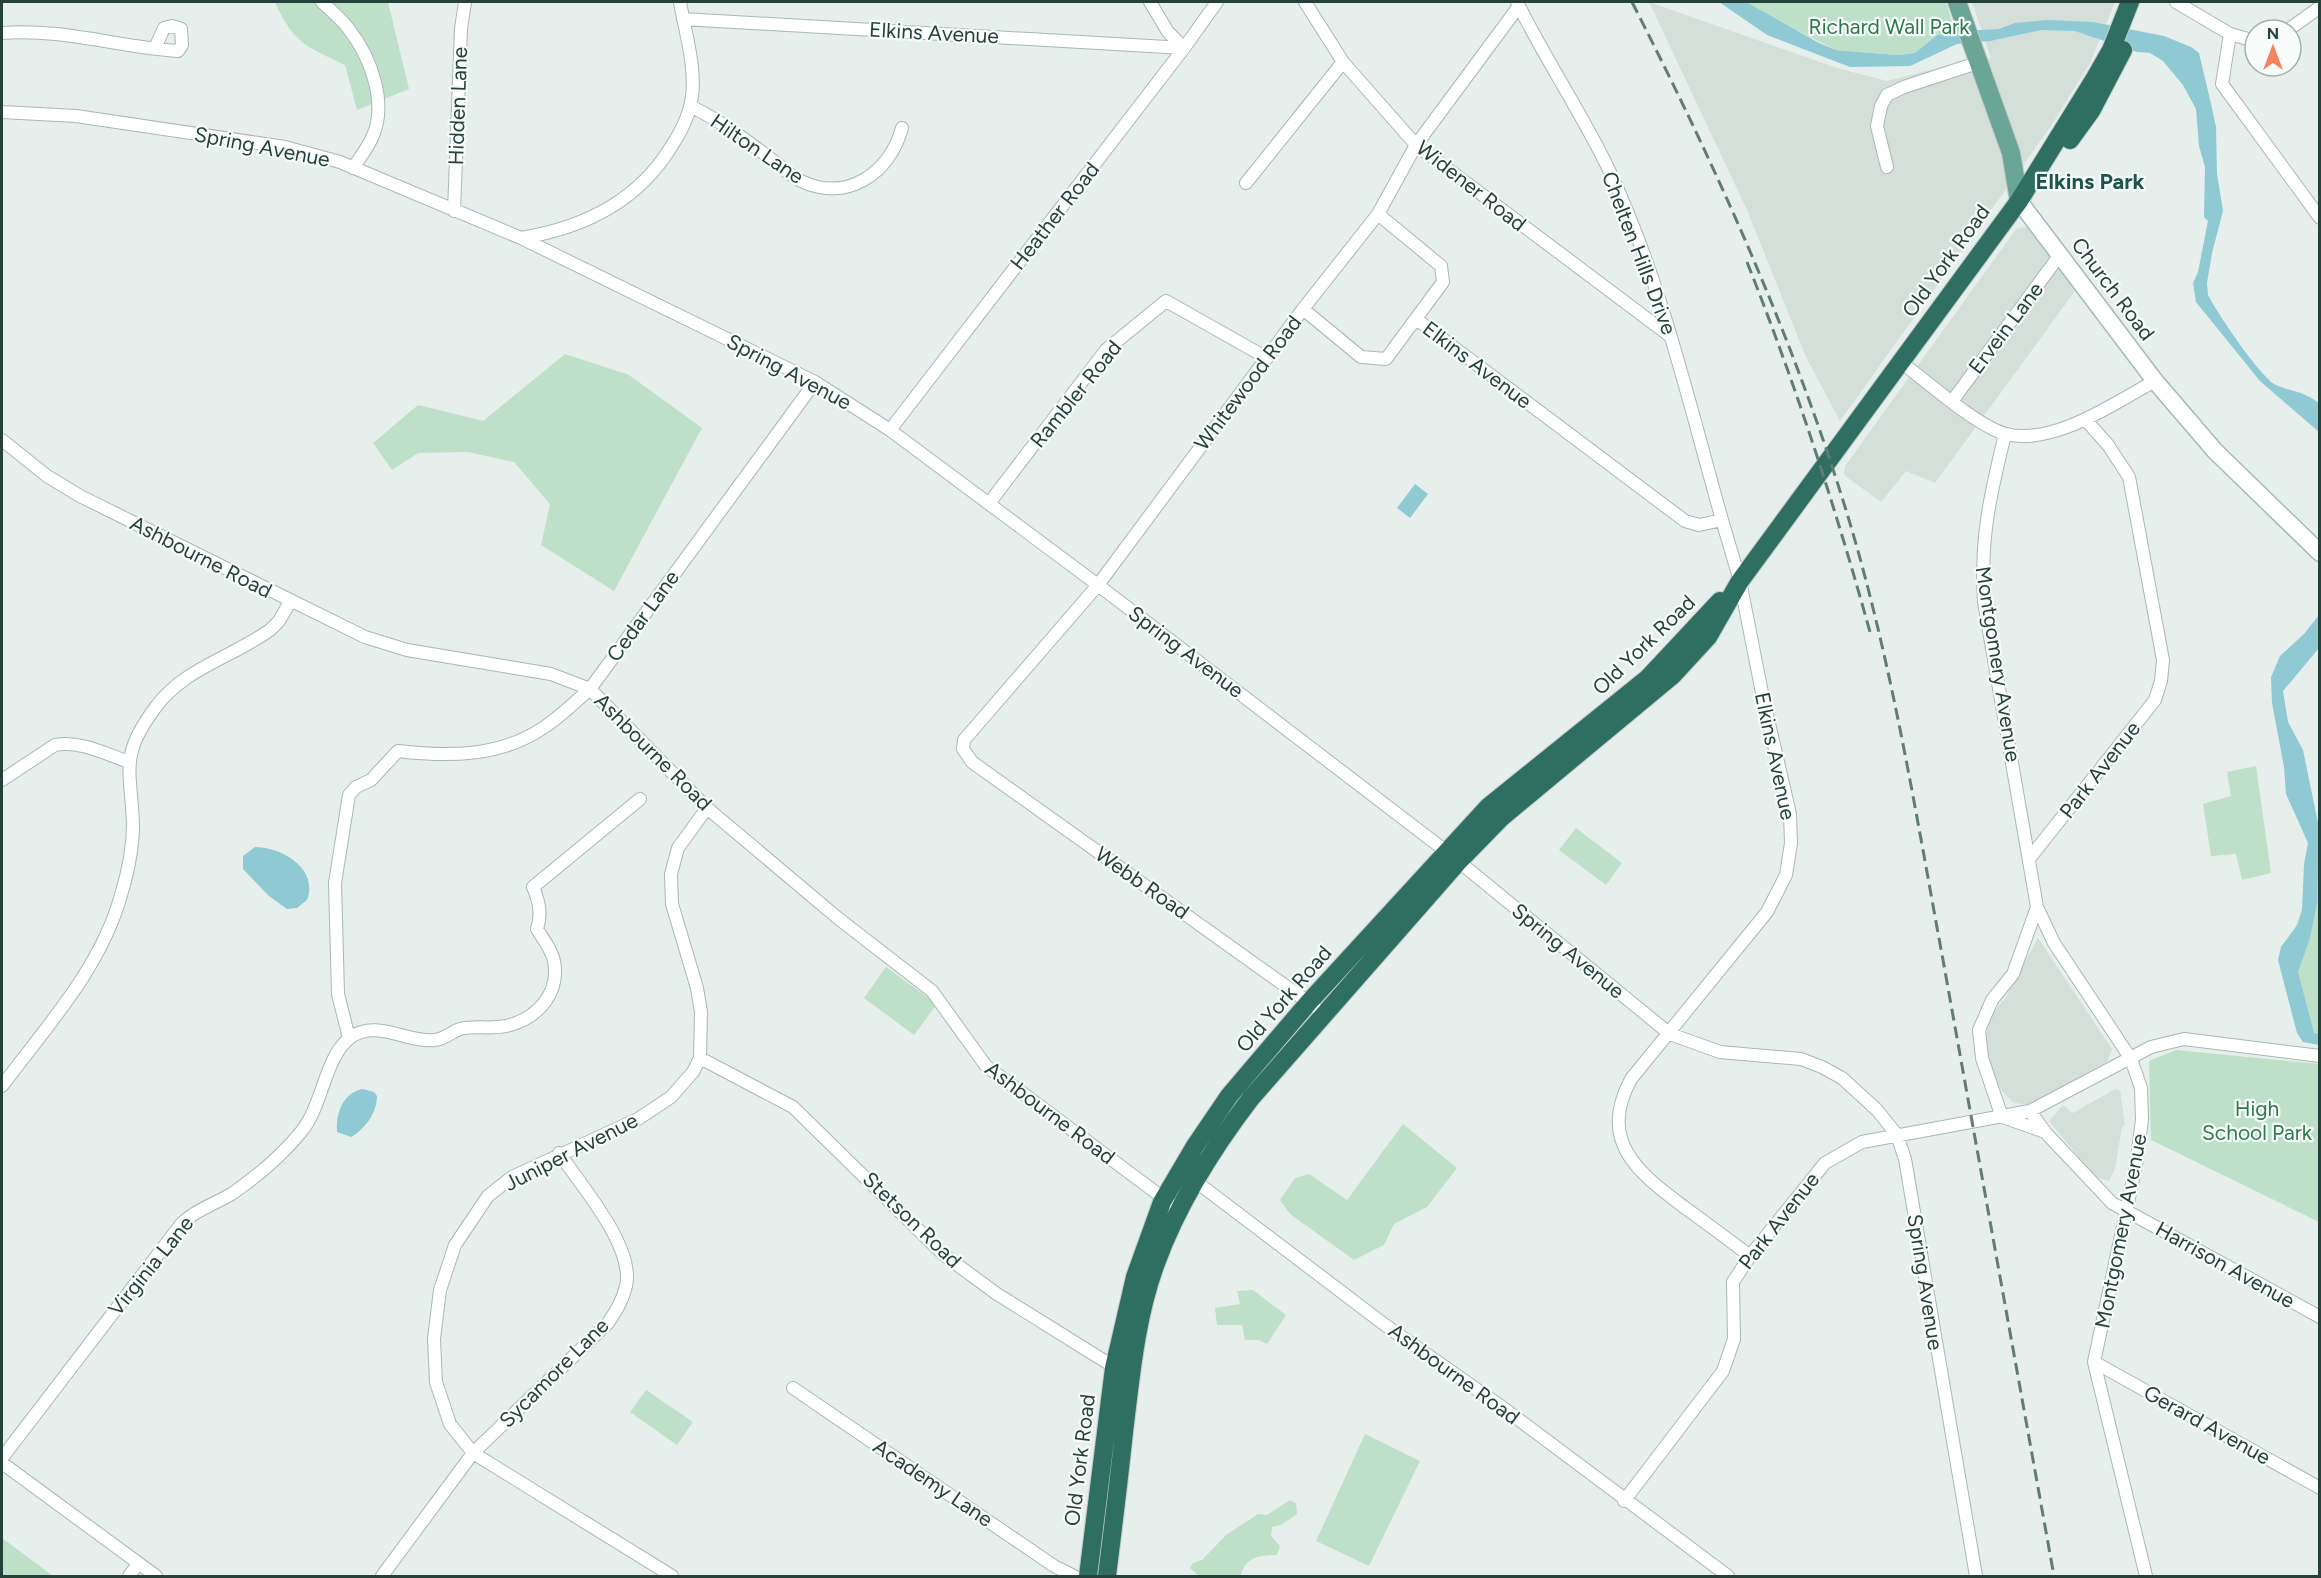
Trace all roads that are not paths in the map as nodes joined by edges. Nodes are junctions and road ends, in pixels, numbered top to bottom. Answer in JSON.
{"nodes":[{"id":1,"x":322,"y":2,"type":"edge"},
{"id":2,"x":465,"y":2,"type":"edge"},
{"id":3,"x":680,"y":2,"type":"edge"},
{"id":4,"x":1150,"y":2,"type":"edge"},
{"id":5,"x":1217,"y":2,"type":"edge"},
{"id":6,"x":1305,"y":2,"type":"edge"},
{"id":7,"x":1957,"y":2,"type":"edge"},
{"id":8,"x":2130,"y":2,"type":"edge"},
{"id":9,"x":2144,"y":2,"type":"edge"},
{"id":10,"x":2176,"y":2,"type":"edge"},
{"id":11,"x":1518,"y":4,"type":"edge"},
{"id":12,"x":2319,"y":7,"type":"edge"},
{"id":13,"x":683,"y":19,"type":"junction"},
{"id":14,"x":2303,"y":19,"type":"edge"},
{"id":15,"x":2126,"y":28,"type":"junction"},
{"id":16,"x":2,"y":33,"type":"edge"},
{"id":17,"x":2230,"y":34,"type":"junction"},
{"id":18,"x":2243,"y":38,"type":"edge"},
{"id":19,"x":155,"y":48,"type":"dead end"},
{"id":20,"x":1184,"y":48,"type":"junction"},
{"id":21,"x":1978,"y":57,"type":"junction"},
{"id":22,"x":1343,"y":62,"type":"junction"},
{"id":23,"x":690,"y":106,"type":"junction"},
{"id":24,"x":2,"y":112,"type":"edge"},
{"id":25,"x":902,"y":128,"type":"dead end"},
{"id":26,"x":1416,"y":145,"type":"junction"},
{"id":27,"x":1887,"y":167,"type":"dead end"},
{"id":28,"x":353,"y":168,"type":"junction"},
{"id":29,"x":1246,"y":183,"type":"dead end"},
{"id":30,"x":2019,"y":201,"type":"junction"},
{"id":31,"x":454,"y":211,"type":"junction"},
{"id":32,"x":1378,"y":214,"type":"junction"},
{"id":33,"x":2319,"y":218,"type":"edge"},
{"id":34,"x":521,"y":238,"type":"junction"},
{"id":35,"x":2059,"y":256,"type":"junction"},
{"id":36,"x":1303,"y":309,"type":"junction"},
{"id":37,"x":1416,"y":319,"type":"junction"},
{"id":38,"x":1671,"y":337,"type":"junction"},
{"id":39,"x":1267,"y":358,"type":"junction"},
{"id":40,"x":1900,"y":362,"type":"junction"},
{"id":41,"x":2155,"y":381,"type":"junction"},
{"id":42,"x":815,"y":382,"type":"junction"},
{"id":43,"x":1953,"y":400,"type":"junction"},
{"id":44,"x":2085,"y":419,"type":"junction"},
{"id":45,"x":891,"y":430,"type":"junction"},
{"id":46,"x":2005,"y":434,"type":"junction"},
{"id":47,"x":2,"y":440,"type":"edge"},
{"id":48,"x":990,"y":502,"type":"junction"},
{"id":49,"x":1722,"y":520,"type":"junction"},
{"id":50,"x":2319,"y":553,"type":"edge"},
{"id":51,"x":1740,"y":581,"type":"junction"},
{"id":52,"x":1098,"y":585,"type":"junction"},
{"id":53,"x":290,"y":602,"type":"junction"},
{"id":54,"x":590,"y":689,"type":"junction"},
{"id":55,"x":963,"y":749,"type":"joint"},
{"id":56,"x":129,"y":762,"type":"junction"},
{"id":57,"x":2,"y":780,"type":"edge"},
{"id":58,"x":640,"y":800,"type":"dead end"},
{"id":59,"x":707,"y":808,"type":"junction"},
{"id":60,"x":1452,"y":857,"type":"junction"},
{"id":61,"x":2029,"y":859,"type":"junction"},
{"id":62,"x":2037,"y":907,"type":"junction"},
{"id":63,"x":1309,"y":1002,"type":"junction"},
{"id":64,"x":1324,"y":1015,"type":"junction"},
{"id":65,"x":1670,"y":1034,"type":"junction"},
{"id":66,"x":349,"y":1038,"type":"junction"},
{"id":67,"x":2319,"y":1056,"type":"edge"},
{"id":68,"x":700,"y":1058,"type":"junction"},
{"id":69,"x":2131,"y":1059,"type":"junction"},
{"id":70,"x":2,"y":1086,"type":"edge"},
{"id":71,"x":2030,"y":1111,"type":"junction"},
{"id":72,"x":2002,"y":1117,"type":"junction"},
{"id":73,"x":2046,"y":1132,"type":"junction"},
{"id":74,"x":1897,"y":1135,"type":"junction"},
{"id":75,"x":559,"y":1153,"type":"junction"},
{"id":76,"x":1188,"y":1176,"type":"junction"},
{"id":77,"x":1171,"y":1204,"type":"junction"},
{"id":78,"x":2126,"y":1210,"type":"junction"},
{"id":79,"x":1750,"y":1256,"type":"junction"},
{"id":80,"x":2319,"y":1317,"type":"edge"},
{"id":81,"x":2094,"y":1362,"type":"junction"},
{"id":82,"x":1123,"y":1372,"type":"junction"},
{"id":83,"x":793,"y":1388,"type":"dead end"},
{"id":84,"x":473,"y":1452,"type":"junction"},
{"id":85,"x":2,"y":1458,"type":"edge"},
{"id":86,"x":2,"y":1463,"type":"edge"},
{"id":87,"x":2319,"y":1488,"type":"edge"},
{"id":88,"x":1624,"y":1501,"type":"junction"},
{"id":89,"x":138,"y":1564,"type":"junction"},
{"id":90,"x":129,"y":1576,"type":"edge"},
{"id":91,"x":156,"y":1576,"type":"edge"},
{"id":92,"x":382,"y":1576,"type":"edge"},
{"id":93,"x":672,"y":1576,"type":"edge"},
{"id":94,"x":1074,"y":1576,"type":"edge"},
{"id":95,"x":1088,"y":1576,"type":"edge"},
{"id":96,"x":1107,"y":1576,"type":"edge"},
{"id":97,"x":1728,"y":1576,"type":"edge"},
{"id":98,"x":1976,"y":1576,"type":"edge"},
{"id":99,"x":2146,"y":1576,"type":"edge"}],
"edges":[{"from":1,"to":28,"type":"street"},
{"from":2,"to":31,"type":"street","name":"Hidden Lane"},
{"from":3,"to":13,"type":"street"},
{"from":4,"to":20,"type":"street"},
{"from":5,"to":20,"type":"street","name":"Heather Road"},
{"from":6,"to":22,"type":"street","name":"Widener Road"},
{"from":7,"to":21,"type":"main road","name":"Church Road"},
{"from":8,"to":15,"type":"highway","name":"Old York Road"},
{"from":9,"to":15,"type":"highway","name":"Old York Road"},
{"from":10,"to":17,"type":"street"},
{"from":11,"to":26,"type":"street","name":"Whitewood Road"},
{"from":11,"to":38,"type":"street","name":"Chelten Hills Drive"},
{"from":12,"to":14,"type":"street"},
{"from":13,"to":20,"type":"street","name":"Elkins Avenue"},
{"from":13,"to":23,"type":"street"},
{"from":15,"to":30,"type":"highway","name":"Old York Road"},
{"from":16,"to":19,"type":"street"},
{"from":17,"to":18,"type":"street"},
{"from":17,"to":33,"type":"street"},
{"from":20,"to":45,"type":"street","name":"Heather Road"},
{"from":21,"to":27,"type":"street"},
{"from":21,"to":30,"type":"main road","name":"Church Road"},
{"from":22,"to":26,"type":"street","name":"Widener Road"},
{"from":22,"to":29,"type":"street"},
{"from":23,"to":25,"type":"street","name":"Hilton Lane"},
{"from":23,"to":34,"type":"street"},
{"from":24,"to":28,"type":"street","name":"Spring Avenue"},
{"from":26,"to":32,"type":"street","name":"Whitewood Road"},
{"from":26,"to":38,"type":"street","name":"Widener Road"},
{"from":28,"to":31,"type":"street","name":"Spring Avenue"},
{"from":30,"to":35,"type":"street","name":"Church Road"},
{"from":30,"to":40,"type":"highway","name":"Old York Road"},
{"from":31,"to":34,"type":"street","name":"Spring Avenue"},
{"from":32,"to":36,"type":"street","name":"Whitewood Road"},
{"from":32,"to":37,"type":"street","name":"Elkins Avenue"},
{"from":34,"to":42,"type":"street","name":"Spring Avenue"},
{"from":35,"to":41,"type":"street","name":"Church Road"},
{"from":35,"to":43,"type":"street","name":"Ervein Lane"},
{"from":36,"to":37,"type":"street","name":"Elkins Avenue"},
{"from":36,"to":39,"type":"street","name":"Whitewood Road"},
{"from":37,"to":49,"type":"street","name":"Elkins Avenue"},
{"from":38,"to":49,"type":"street","name":"Chelten Hills Drive"},
{"from":39,"to":48,"type":"street","name":"Rambler Road"},
{"from":39,"to":52,"type":"street","name":"Whitewood Road"},
{"from":40,"to":43,"type":"street"},
{"from":40,"to":51,"type":"highway","name":"Old York Road"},
{"from":41,"to":44,"type":"street"},
{"from":41,"to":50,"type":"street","name":"Church Road"},
{"from":42,"to":45,"type":"street","name":"Spring Avenue"},
{"from":42,"to":54,"type":"street","name":"Cedar Lane"},
{"from":43,"to":46,"type":"street"},
{"from":44,"to":46,"type":"street"},
{"from":44,"to":61,"type":"street","name":"Park Avenue"},
{"from":45,"to":48,"type":"street","name":"Spring Avenue"},
{"from":46,"to":61,"type":"street","name":"Montgomery Avenue"},
{"from":47,"to":53,"type":"street","name":"Ashbourne Road"},
{"from":48,"to":52,"type":"street","name":"Spring Avenue"},
{"from":49,"to":51,"type":"street","name":"Elkins Avenue"},
{"from":51,"to":60,"type":"highway","name":"Old York Road"},
{"from":51,"to":65,"type":"street","name":"Elkins Avenue"},
{"from":52,"to":55,"type":"street","name":"Whitewood Road"},
{"from":52,"to":60,"type":"street","name":"Spring Avenue"},
{"from":53,"to":54,"type":"street","name":"Ashbourne Road"},
{"from":53,"to":56,"type":"street"},
{"from":54,"to":59,"type":"street","name":"Ashbourne Road"},
{"from":54,"to":66,"type":"street","name":"Cedar Lane"},
{"from":55,"to":63,"type":"street","name":"Webb Road"},
{"from":56,"to":57,"type":"street"},
{"from":56,"to":70,"type":"street"},
{"from":58,"to":66,"type":"street"},
{"from":59,"to":68,"type":"street"},
{"from":59,"to":77,"type":"street","name":"Ashbourne Road"},
{"from":60,"to":63,"type":"highway","name":"Old York Road"},
{"from":60,"to":64,"type":"highway","name":"Old York Road"},
{"from":60,"to":65,"type":"street","name":"Spring Avenue"},
{"from":61,"to":62,"type":"street"},
{"from":62,"to":69,"type":"street","name":"Montgomery Avenue"},
{"from":62,"to":72,"type":"street"},
{"from":63,"to":64,"type":"street","name":"Webb Road"},
{"from":63,"to":76,"type":"highway","name":"Old York Road"},
{"from":64,"to":76,"type":"highway","name":"Old York Road"},
{"from":65,"to":74,"type":"street","name":"Spring Avenue"},
{"from":65,"to":79,"type":"street","name":"Elkins Avenue"},
{"from":66,"to":85,"type":"street","name":"Virginia Lane"},
{"from":67,"to":69,"type":"street","name":"Park Avenue"},
{"from":68,"to":75,"type":"street","name":"Juniper Avenue"},
{"from":68,"to":82,"type":"street","name":"Stetson Road"},
{"from":69,"to":71,"type":"street","name":"Park Avenue"},
{"from":69,"to":78,"type":"street","name":"Montgomery Avenue"},
{"from":71,"to":72,"type":"street","name":"Park Avenue"},
{"from":71,"to":73,"type":"street","name":"Harrison Avenue"},
{"from":72,"to":73,"type":"street"},
{"from":72,"to":74,"type":"street","name":"Park Avenue"},
{"from":73,"to":78,"type":"street","name":"Harrison Avenue"},
{"from":74,"to":79,"type":"street","name":"Park Avenue"},
{"from":74,"to":98,"type":"street","name":"Spring Avenue"},
{"from":75,"to":84,"type":"street","name":"Juniper Avenue"},
{"from":75,"to":84,"type":"street","name":"Sycamore Lane"},
{"from":76,"to":77,"type":"highway","name":"Old York Road"},
{"from":76,"to":88,"type":"street","name":"Ashbourne Road"},
{"from":77,"to":82,"type":"highway","name":"Old York Road"},
{"from":78,"to":80,"type":"street","name":"Harrison Avenue"},
{"from":78,"to":81,"type":"street","name":"Montgomery Avenue"},
{"from":79,"to":88,"type":"street","name":"Park Avenue"},
{"from":81,"to":87,"type":"street","name":"Gerard Avenue"},
{"from":81,"to":99,"type":"street","name":"Montgomery Avenue"},
{"from":82,"to":95,"type":"highway","name":"Old York Road"},
{"from":82,"to":96,"type":"highway","name":"Old York Road"},
{"from":83,"to":94,"type":"street","name":"Academy Lane"},
{"from":84,"to":92,"type":"street","name":"Sycamore Lane"},
{"from":84,"to":93,"type":"street","name":"Juniper Avenue"},
{"from":86,"to":89,"type":"street"},
{"from":88,"to":97,"type":"street","name":"Ashbourne Road"},
{"from":89,"to":90,"type":"street"},
{"from":89,"to":91,"type":"street"}]}
